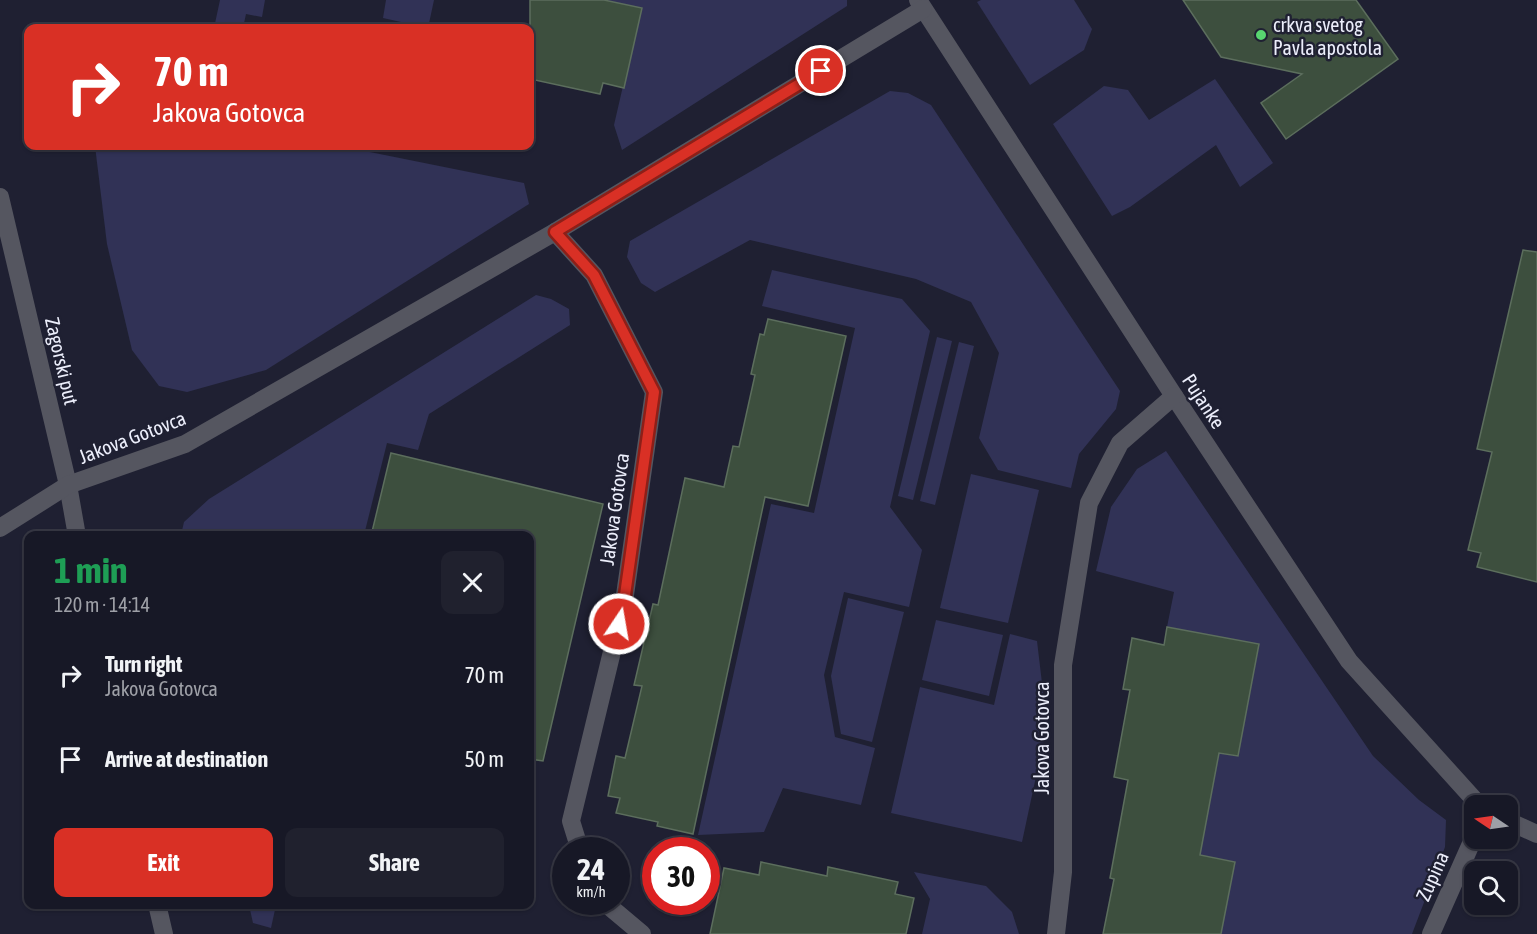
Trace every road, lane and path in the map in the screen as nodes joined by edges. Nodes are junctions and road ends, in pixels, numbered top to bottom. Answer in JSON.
{"nodes":[{"id":1,"x":921,"y":4,"type":"edge"},
{"id":2,"x":0,"y":197,"type":"edge"},
{"id":3,"x":555,"y":232,"type":"junction"},
{"id":4,"x":1174,"y":396,"type":"junction"},
{"id":5,"x":68,"y":485,"type":"junction"},
{"id":6,"x":0,"y":528,"type":"edge"},
{"id":7,"x":76,"y":531,"type":"edge"},
{"id":8,"x":1470,"y":795,"type":"edge"},
{"id":9,"x":1518,"y":825,"type":"edge"},
{"id":10,"x":1537,"y":834,"type":"edge"},
{"id":11,"x":576,"y":837,"type":"edge"},
{"id":12,"x":1469,"y":849,"type":"edge"},
{"id":13,"x":158,"y":909,"type":"edge"},
{"id":14,"x":619,"y":915,"type":"edge"},
{"id":15,"x":164,"y":934,"type":"edge"},
{"id":16,"x":642,"y":934,"type":"edge"},
{"id":17,"x":1056,"y":934,"type":"edge"},
{"id":18,"x":1431,"y":934,"type":"edge"}],
"edges":[{"from":1,"to":3,"type":"street","name":"Jakova Gotovca"},
{"from":1,"to":4,"type":"street","name":"Pujanke"},
{"from":2,"to":5,"type":"street","name":"Zagorski put"},
{"from":3,"to":5,"type":"street","name":"Jakova Gotovca"},
{"from":3,"to":11,"type":"street","name":"Jakova Gotovca"},
{"from":4,"to":8,"type":"street","name":"Pujanke"},
{"from":4,"to":17,"type":"street","name":"Jakova Gotovca"},
{"from":5,"to":6,"type":"street","name":"Jakova Gotovca"},
{"from":5,"to":7,"type":"street","name":"Zagorski put"},
{"from":9,"to":10,"type":"street"},
{"from":12,"to":18,"type":"street","name":"Zupina"},
{"from":13,"to":15,"type":"street"},
{"from":14,"to":16,"type":"street"}]}
